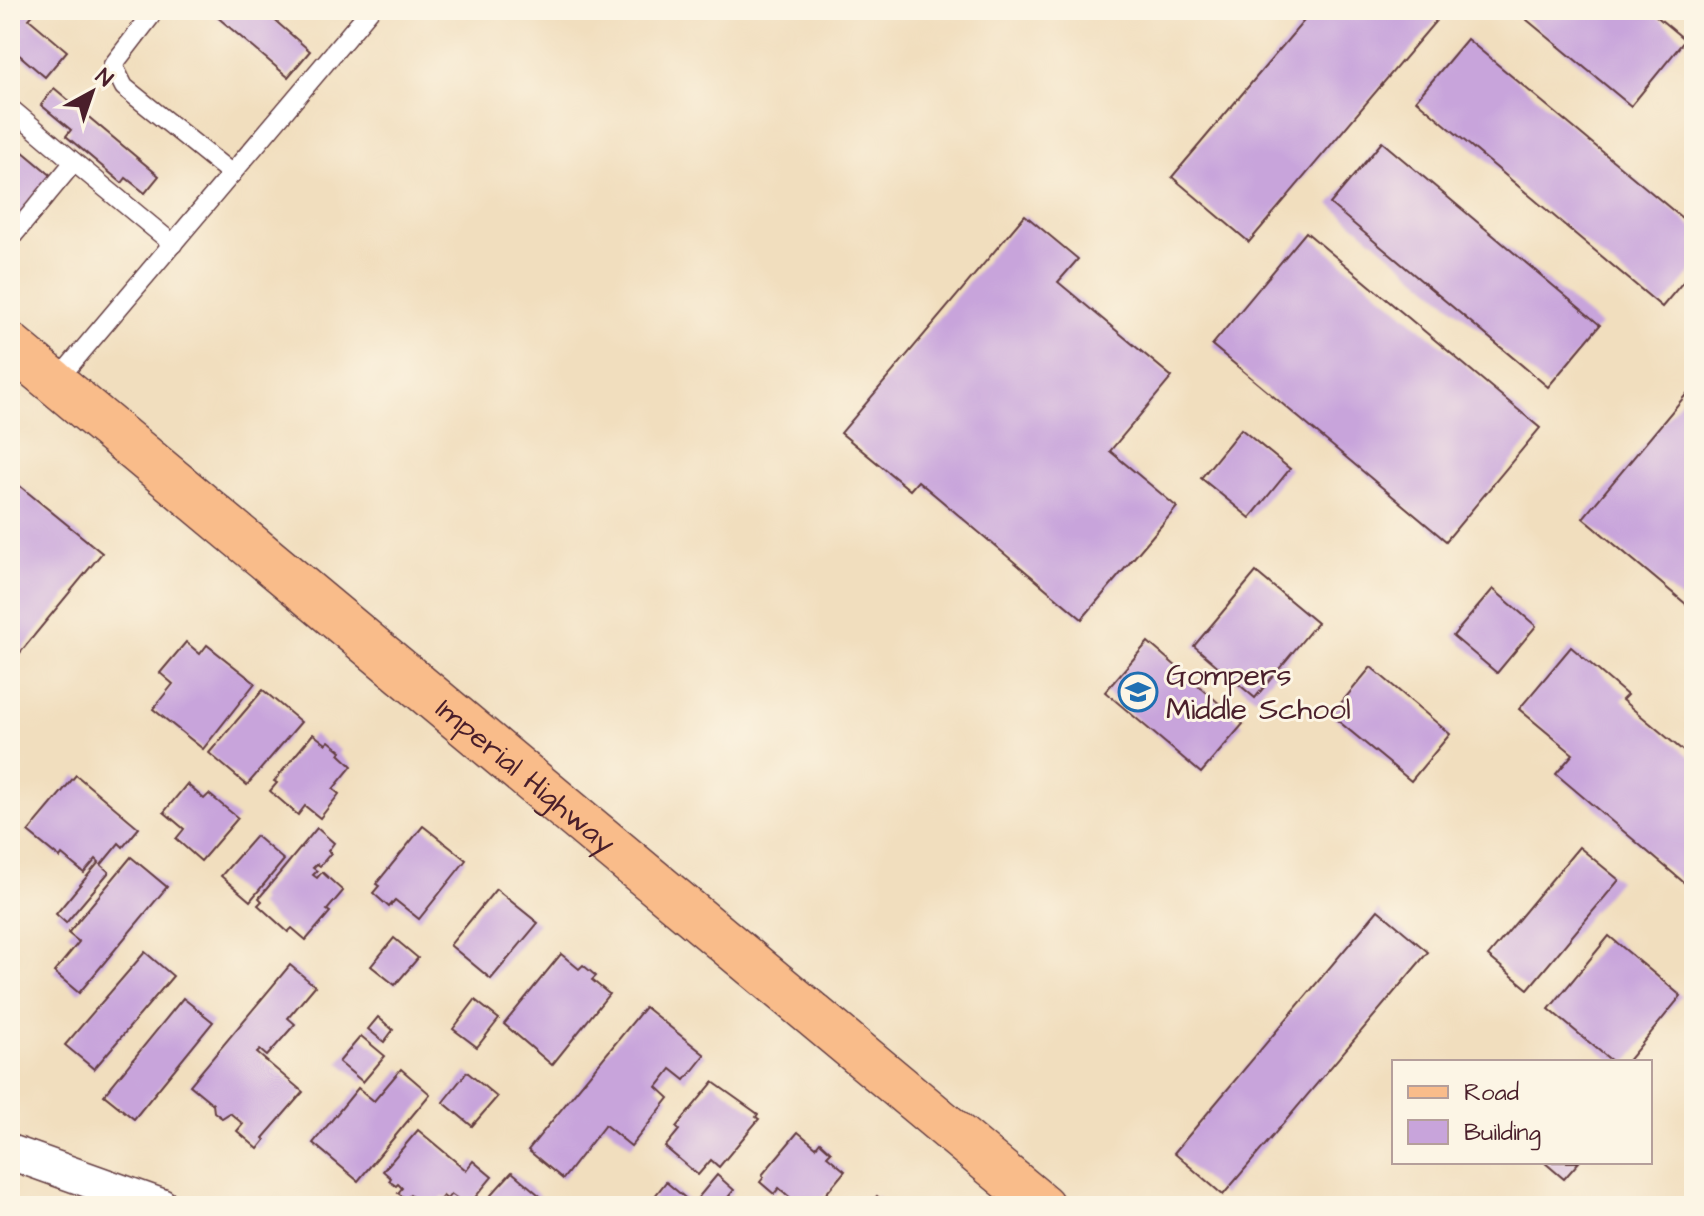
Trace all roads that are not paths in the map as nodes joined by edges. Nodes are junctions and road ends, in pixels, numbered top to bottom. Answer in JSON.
{"nodes":[{"id":1,"x":370,"y":10,"type":"edge"},
{"id":2,"x":150,"y":17,"type":"dead end"},
{"id":3,"x":10,"y":108,"type":"edge"},
{"id":4,"x":74,"y":162,"type":"junction"},
{"id":5,"x":232,"y":174,"type":"junction"},
{"id":6,"x":10,"y":239,"type":"edge"},
{"id":7,"x":173,"y":244,"type":"junction"},
{"id":8,"x":10,"y":345,"type":"edge"},
{"id":9,"x":55,"y":383,"type":"junction"},
{"id":10,"x":10,"y":1152,"type":"edge"},
{"id":11,"x":161,"y":1206,"type":"edge"},
{"id":12,"x":1042,"y":1206,"type":"edge"}],
"edges":[{"from":1,"to":5,"type":"lane"},
{"from":2,"to":5,"type":"lane"},
{"from":3,"to":4,"type":"lane"},
{"from":4,"to":6,"type":"lane"},
{"from":4,"to":7,"type":"lane"},
{"from":5,"to":7,"type":"lane"},
{"from":7,"to":9,"type":"lane"},
{"from":8,"to":9,"type":"main road","name":"Imperial Highway"},
{"from":9,"to":12,"type":"main road","name":"Imperial Highway"},
{"from":10,"to":11,"type":"street"}]}
